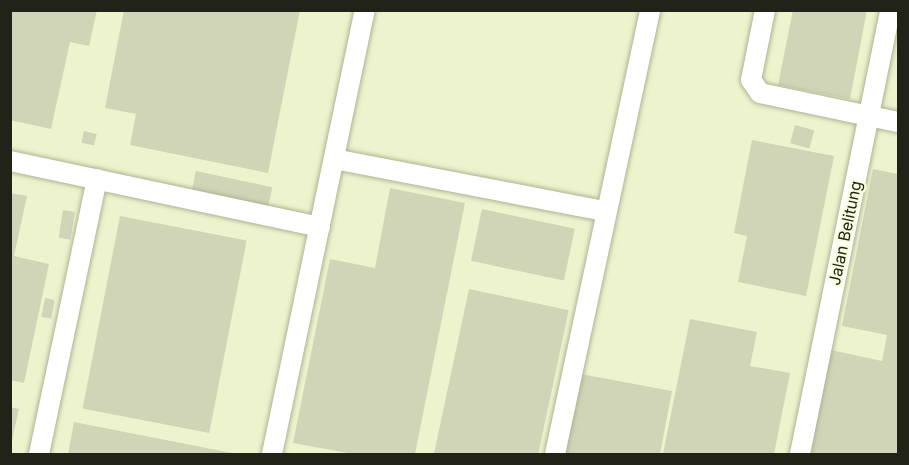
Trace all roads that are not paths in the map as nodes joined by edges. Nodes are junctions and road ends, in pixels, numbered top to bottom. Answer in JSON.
{"nodes":[{"id":1,"x":365,"y":10,"type":"edge"},
{"id":2,"x":650,"y":10,"type":"edge"},
{"id":3,"x":765,"y":10,"type":"edge"},
{"id":4,"x":891,"y":10,"type":"edge"},
{"id":5,"x":870,"y":116,"type":"junction"},
{"id":6,"x":898,"y":122,"type":"edge"},
{"id":7,"x":334,"y":159,"type":"junction"},
{"id":8,"x":10,"y":161,"type":"edge"},
{"id":9,"x":97,"y":179,"type":"junction"},
{"id":10,"x":604,"y":211,"type":"junction"},
{"id":11,"x":320,"y":227,"type":"junction"},
{"id":12,"x":39,"y":454,"type":"edge"},
{"id":13,"x":272,"y":454,"type":"edge"},
{"id":14,"x":555,"y":454,"type":"edge"},
{"id":15,"x":800,"y":454,"type":"edge"}],
"edges":[{"from":1,"to":7,"type":"lane"},
{"from":2,"to":10,"type":"lane"},
{"from":3,"to":5,"type":"lane"},
{"from":4,"to":5,"type":"lane","name":"Jalan Belitung"},
{"from":5,"to":6,"type":"lane"},
{"from":5,"to":15,"type":"lane","name":"Jalan Belitung"},
{"from":7,"to":10,"type":"lane"},
{"from":7,"to":11,"type":"lane"},
{"from":8,"to":9,"type":"lane"},
{"from":9,"to":11,"type":"lane"},
{"from":9,"to":12,"type":"lane"},
{"from":10,"to":14,"type":"lane"},
{"from":11,"to":13,"type":"lane"}]}
